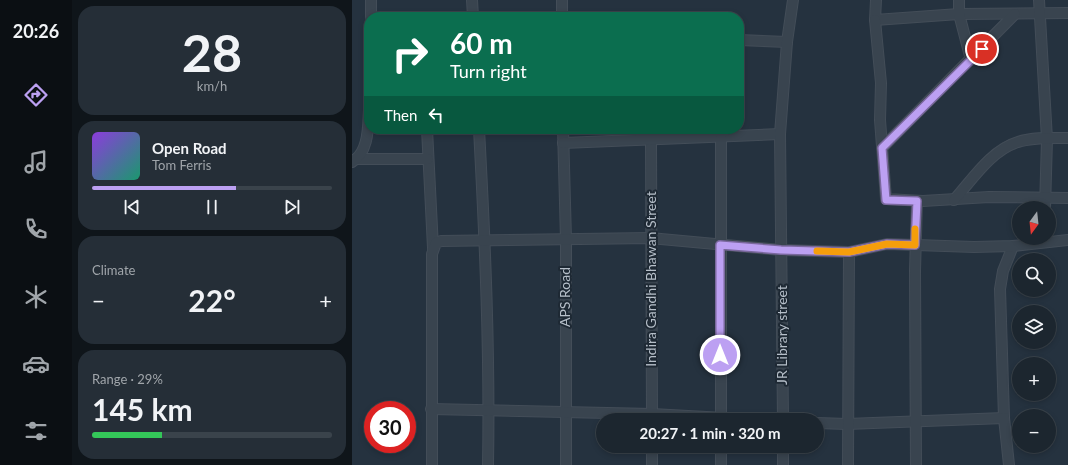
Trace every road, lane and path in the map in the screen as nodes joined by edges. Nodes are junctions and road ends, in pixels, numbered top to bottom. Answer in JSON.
{"nodes":[{"id":1,"x":371,"y":0,"type":"edge"},
{"id":2,"x":472,"y":0,"type":"edge"},
{"id":3,"x":562,"y":0,"type":"edge"},
{"id":4,"x":793,"y":0,"type":"edge"},
{"id":5,"x":876,"y":0,"type":"edge"},
{"id":6,"x":959,"y":0,"type":"edge"},
{"id":7,"x":1039,"y":0,"type":"edge"},
{"id":8,"x":371,"y":12,"type":"edge"},
{"id":9,"x":473,"y":12,"type":"edge"},
{"id":10,"x":562,"y":12,"type":"edge"},
{"id":11,"x":1068,"y":13,"type":"edge"},
{"id":12,"x":959,"y":14,"type":"junction"},
{"id":13,"x":1015,"y":14,"type":"junction"},
{"id":14,"x":1040,"y":14,"type":"junction"},
{"id":15,"x":875,"y":20,"type":"junction"},
{"id":16,"x":744,"y":40,"type":"edge"},
{"id":17,"x":787,"y":42,"type":"junction"},
{"id":18,"x":970,"y":60,"type":"junction"},
{"id":19,"x":367,"y":134,"type":"edge"},
{"id":20,"x":427,"y":134,"type":"edge"},
{"id":21,"x":479,"y":134,"type":"edge"},
{"id":22,"x":563,"y":134,"type":"edge"},
{"id":23,"x":632,"y":134,"type":"edge"},
{"id":24,"x":780,"y":134,"type":"junction"},
{"id":25,"x":721,"y":137,"type":"junction"},
{"id":26,"x":1047,"y":138,"type":"junction"},
{"id":27,"x":1068,"y":138,"type":"edge"},
{"id":28,"x":651,"y":139,"type":"junction"},
{"id":29,"x":563,"y":143,"type":"junction"},
{"id":30,"x":882,"y":148,"type":"junction"},
{"id":31,"x":428,"y":159,"type":"junction"},
{"id":32,"x":354,"y":160,"type":"edge"},
{"id":33,"x":1046,"y":197,"type":"junction"},
{"id":34,"x":1068,"y":198,"type":"edge"},
{"id":35,"x":954,"y":200,"type":"junction"},
{"id":36,"x":917,"y":201,"type":"junction"},
{"id":37,"x":1046,"y":201,"type":"edge"},
{"id":38,"x":650,"y":238,"type":"junction"},
{"id":39,"x":485,"y":240,"type":"junction"},
{"id":40,"x":566,"y":240,"type":"junction"},
{"id":41,"x":1056,"y":240,"type":"edge"},
{"id":42,"x":1068,"y":240,"type":"edge"},
{"id":43,"x":720,"y":245,"type":"junction"},
{"id":44,"x":915,"y":245,"type":"junction"},
{"id":45,"x":1018,"y":245,"type":"edge"},
{"id":46,"x":1013,"y":246,"type":"junction"},
{"id":47,"x":433,"y":248,"type":"junction"},
{"id":48,"x":781,"y":250,"type":"junction"},
{"id":49,"x":849,"y":252,"type":"junction"},
{"id":50,"x":431,"y":409,"type":"junction"},
{"id":51,"x":489,"y":410,"type":"junction"},
{"id":52,"x":565,"y":412,"type":"junction"},
{"id":53,"x":652,"y":413,"type":"edge"},
{"id":54,"x":721,"y":413,"type":"edge"},
{"id":55,"x":783,"y":413,"type":"edge"},
{"id":56,"x":596,"y":414,"type":"edge"},
{"id":57,"x":1004,"y":418,"type":"junction"},
{"id":58,"x":914,"y":421,"type":"junction"},
{"id":59,"x":824,"y":423,"type":"edge"},
{"id":60,"x":847,"y":424,"type":"junction"},
{"id":61,"x":652,"y":453,"type":"edge"},
{"id":62,"x":721,"y":453,"type":"edge"},
{"id":63,"x":783,"y":453,"type":"edge"},
{"id":64,"x":432,"y":465,"type":"edge"},
{"id":65,"x":488,"y":465,"type":"edge"},
{"id":66,"x":566,"y":465,"type":"edge"},
{"id":67,"x":652,"y":465,"type":"edge"},
{"id":68,"x":721,"y":465,"type":"edge"},
{"id":69,"x":783,"y":465,"type":"edge"},
{"id":70,"x":848,"y":465,"type":"edge"},
{"id":71,"x":916,"y":465,"type":"edge"},
{"id":72,"x":1009,"y":465,"type":"edge"}],
"edges":[{"from":1,"to":8,"type":"street"},
{"from":2,"to":9,"type":"street"},
{"from":3,"to":10,"type":"street"},
{"from":4,"to":17,"type":"street","name":"JR Library street"},
{"from":5,"to":15,"type":"street"},
{"from":6,"to":12,"type":"street"},
{"from":7,"to":14,"type":"street"},
{"from":11,"to":14,"type":"street"},
{"from":12,"to":13,"type":"street"},
{"from":12,"to":15,"type":"street"},
{"from":12,"to":18,"type":"street"},
{"from":13,"to":14,"type":"street"},
{"from":13,"to":18,"type":"street"},
{"from":14,"to":26,"type":"street"},
{"from":15,"to":30,"type":"street"},
{"from":16,"to":17,"type":"street"},
{"from":17,"to":24,"type":"street","name":"JR Library street"},
{"from":18,"to":30,"type":"street"},
{"from":19,"to":32,"type":"street"},
{"from":20,"to":31,"type":"street"},
{"from":21,"to":39,"type":"street"},
{"from":22,"to":29,"type":"street","name":"APS Road"},
{"from":23,"to":28,"type":"street"},
{"from":23,"to":29,"type":"street"},
{"from":24,"to":25,"type":"street"},
{"from":24,"to":48,"type":"street","name":"JR Library street"},
{"from":25,"to":28,"type":"street"},
{"from":25,"to":43,"type":"street"},
{"from":26,"to":27,"type":"street"},
{"from":26,"to":33,"type":"street"},
{"from":26,"to":35,"type":"street"},
{"from":28,"to":38,"type":"street","name":"Indira Gandhi Bhawan Street"},
{"from":29,"to":40,"type":"street","name":"APS Road"},
{"from":30,"to":36,"type":"street"},
{"from":31,"to":32,"type":"street"},
{"from":31,"to":47,"type":"street"},
{"from":33,"to":34,"type":"street"},
{"from":33,"to":35,"type":"street"},
{"from":33,"to":37,"type":"street"},
{"from":35,"to":36,"type":"street"},
{"from":36,"to":44,"type":"street"},
{"from":38,"to":40,"type":"street"},
{"from":38,"to":43,"type":"street"},
{"from":38,"to":53,"type":"street","name":"Indira Gandhi Bhawan Street"},
{"from":39,"to":40,"type":"street"},
{"from":39,"to":47,"type":"street"},
{"from":39,"to":51,"type":"street"},
{"from":40,"to":52,"type":"street","name":"APS Road"},
{"from":41,"to":42,"type":"street"},
{"from":43,"to":48,"type":"street"},
{"from":43,"to":54,"type":"street"},
{"from":44,"to":46,"type":"street"},
{"from":44,"to":49,"type":"street"},
{"from":44,"to":58,"type":"street"},
{"from":45,"to":46,"type":"street"},
{"from":46,"to":57,"type":"street"},
{"from":47,"to":50,"type":"street"},
{"from":48,"to":49,"type":"street"},
{"from":48,"to":55,"type":"street","name":"JR Library street"},
{"from":49,"to":60,"type":"street"},
{"from":50,"to":51,"type":"street"},
{"from":50,"to":64,"type":"street"},
{"from":51,"to":52,"type":"street"},
{"from":51,"to":65,"type":"street"},
{"from":52,"to":56,"type":"street"},
{"from":52,"to":66,"type":"street","name":"APS Road"},
{"from":57,"to":58,"type":"street"},
{"from":57,"to":72,"type":"street"},
{"from":58,"to":60,"type":"street"},
{"from":58,"to":71,"type":"street"},
{"from":59,"to":60,"type":"street"},
{"from":60,"to":70,"type":"street"},
{"from":61,"to":67,"type":"street"},
{"from":62,"to":68,"type":"street"},
{"from":63,"to":69,"type":"street"}]}
